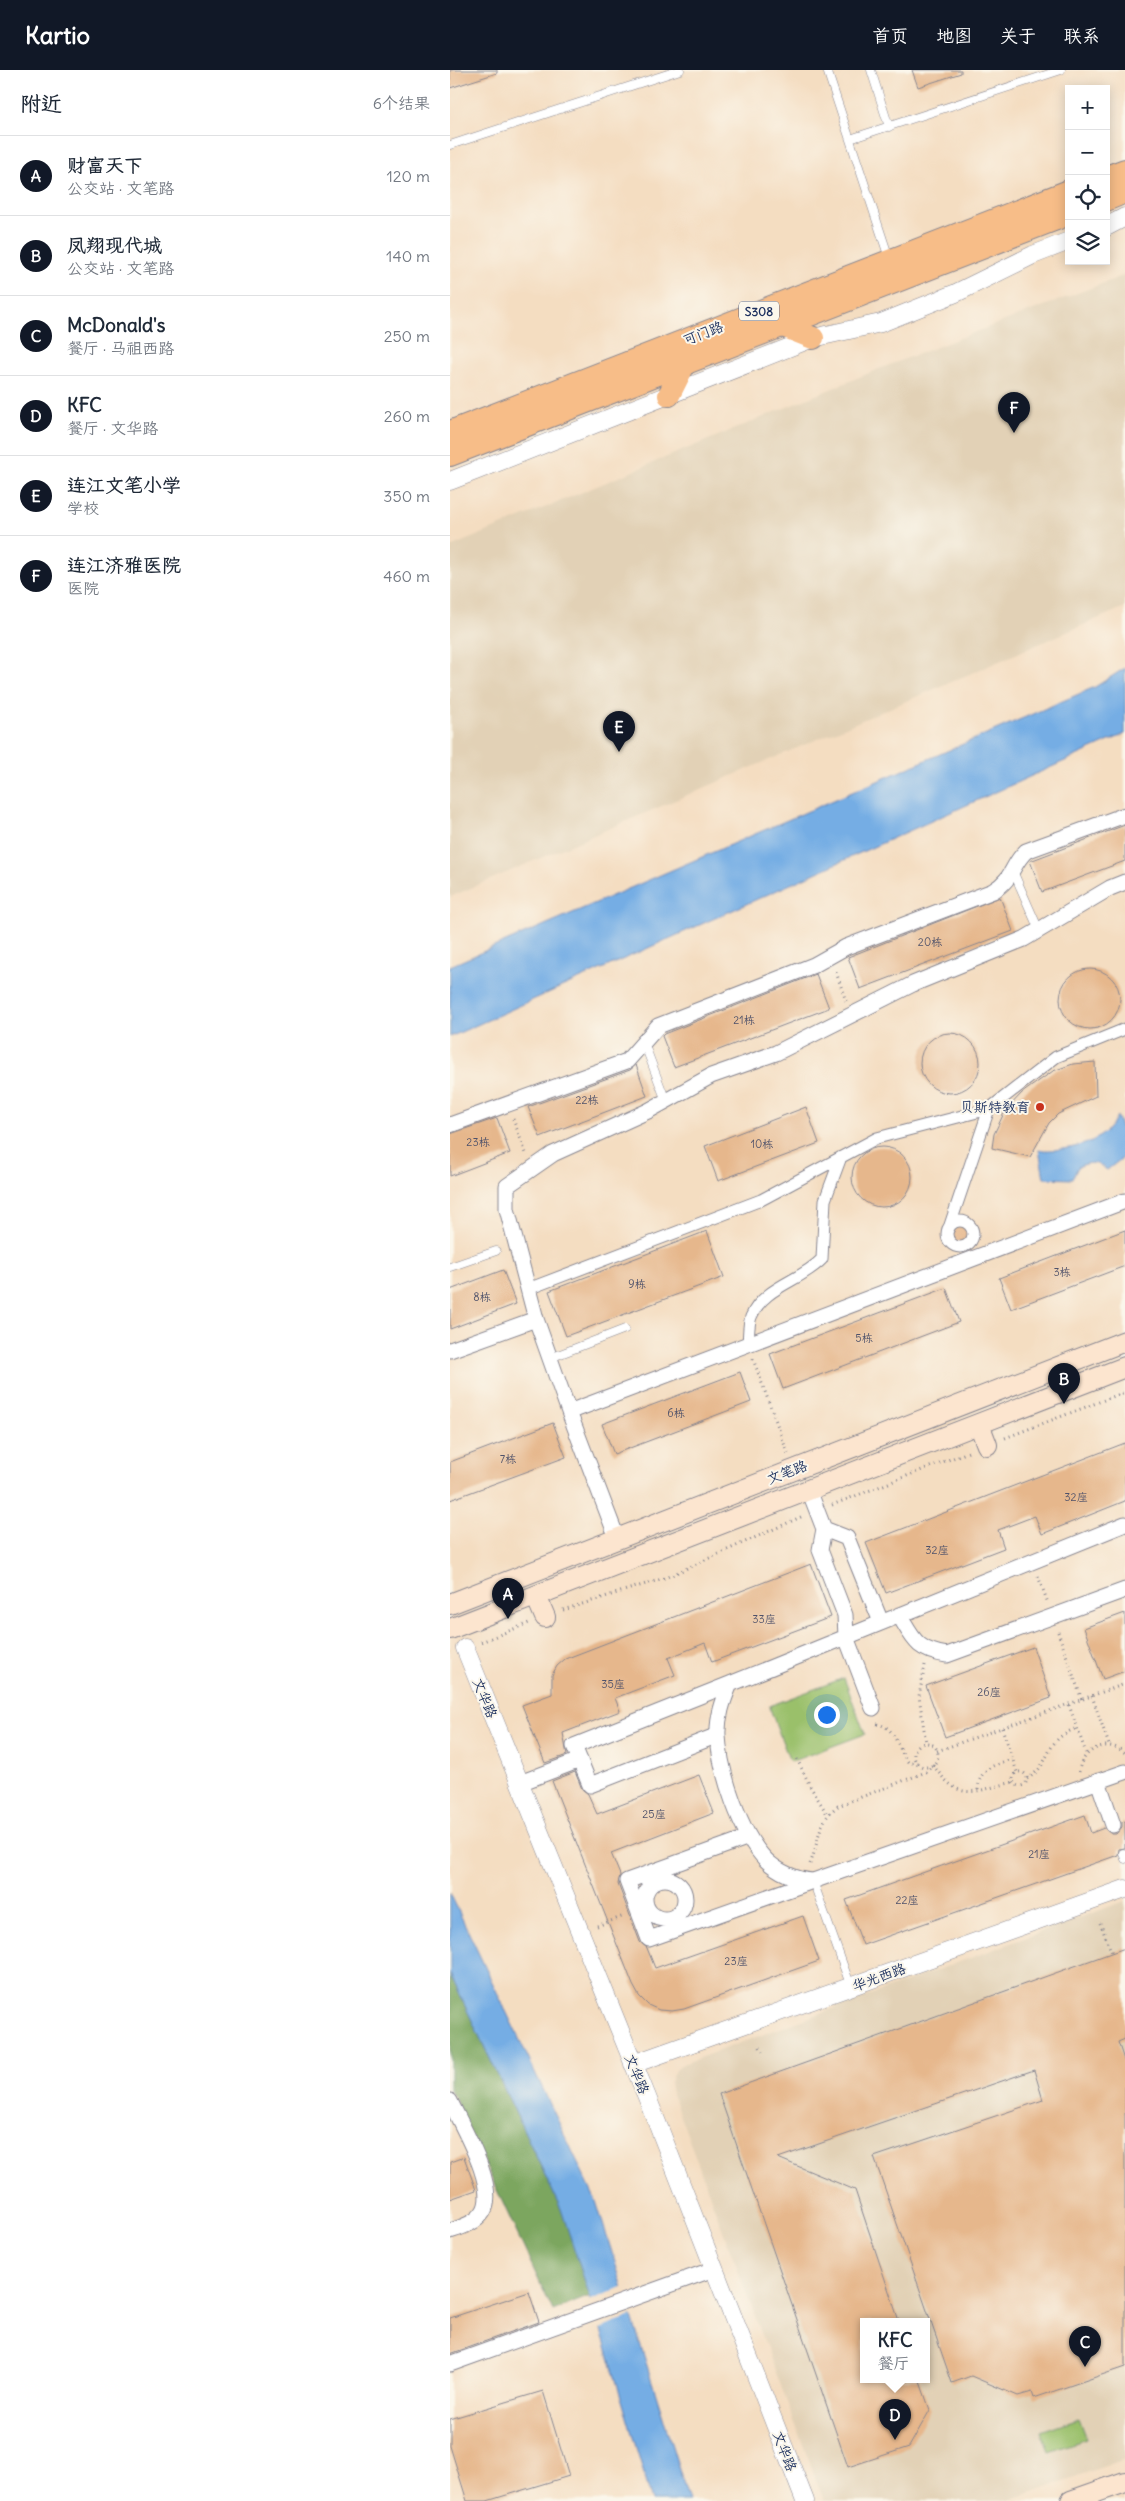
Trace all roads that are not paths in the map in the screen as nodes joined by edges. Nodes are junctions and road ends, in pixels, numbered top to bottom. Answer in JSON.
{"nodes":[{"id":1,"x":680,"y":70,"type":"edge"},
{"id":2,"x":827,"y":70,"type":"edge"},
{"id":3,"x":871,"y":70,"type":"edge"},
{"id":4,"x":1061,"y":70,"type":"edge"},
{"id":5,"x":889,"y":127,"type":"junction"},
{"id":6,"x":850,"y":139,"type":"junction"},
{"id":7,"x":450,"y":145,"type":"edge"},
{"id":8,"x":1065,"y":193,"type":"edge"},
{"id":9,"x":1065,"y":216,"type":"edge"},
{"id":10,"x":1125,"y":216,"type":"edge"},
{"id":11,"x":1110,"y":225,"type":"edge"},
{"id":12,"x":1065,"y":243,"type":"edge"},
{"id":13,"x":889,"y":261,"type":"junction"},
{"id":14,"x":782,"y":326,"type":"junction"},
{"id":15,"x":813,"y":338,"type":"junction"},
{"id":16,"x":685,"y":363,"type":"junction"},
{"id":17,"x":669,"y":395,"type":"junction"},
{"id":18,"x":450,"y":432,"type":"edge"},
{"id":19,"x":450,"y":455,"type":"edge"},
{"id":20,"x":450,"y":481,"type":"edge"},
{"id":21,"x":1125,"y":816,"type":"edge"},
{"id":22,"x":1013,"y":871,"type":"junction"},
{"id":23,"x":1125,"y":882,"type":"edge"},
{"id":24,"x":1039,"y":930,"type":"junction"},
{"id":25,"x":1125,"y":1029,"type":"edge"},
{"id":26,"x":643,"y":1041,"type":"junction"},
{"id":27,"x":666,"y":1101,"type":"junction"},
{"id":28,"x":989,"y":1109,"type":"junction"},
{"id":29,"x":450,"y":1126,"type":"edge"},
{"id":30,"x":841,"y":1157,"type":"junction"},
{"id":31,"x":1125,"y":1200,"type":"edge"},
{"id":32,"x":949,"y":1228,"type":"junction"},
{"id":33,"x":496,"y":1251,"type":"dead end"},
{"id":34,"x":967,"y":1253,"type":"junction"},
{"id":35,"x":450,"y":1267,"type":"edge"},
{"id":36,"x":528,"y":1289,"type":"junction"},
{"id":37,"x":536,"y":1318,"type":"junction"},
{"id":38,"x":625,"y":1330,"type":"dead end"},
{"id":39,"x":1125,"y":1341,"type":"edge"},
{"id":40,"x":748,"y":1344,"type":"junction"},
{"id":41,"x":450,"y":1350,"type":"edge"},
{"id":42,"x":550,"y":1358,"type":"junction"},
{"id":43,"x":1125,"y":1368,"type":"edge"},
{"id":44,"x":569,"y":1412,"type":"junction"},
{"id":45,"x":979,"y":1424,"type":"junction"},
{"id":46,"x":987,"y":1445,"type":"road end"},
{"id":47,"x":809,"y":1490,"type":"junction"},
{"id":48,"x":1125,"y":1524,"type":"edge"},
{"id":49,"x":824,"y":1529,"type":"junction"},
{"id":50,"x":617,"y":1538,"type":"junction"},
{"id":51,"x":1125,"y":1590,"type":"edge"},
{"id":52,"x":536,"y":1596,"type":"junction"},
{"id":53,"x":450,"y":1604,"type":"edge"},
{"id":54,"x":899,"y":1615,"type":"junction"},
{"id":55,"x":544,"y":1617,"type":"road end"},
{"id":56,"x":881,"y":1622,"type":"junction"},
{"id":57,"x":450,"y":1629,"type":"edge"},
{"id":58,"x":846,"y":1637,"type":"junction"},
{"id":59,"x":465,"y":1648,"type":"road end"},
{"id":60,"x":730,"y":1684,"type":"junction"},
{"id":61,"x":873,"y":1708,"type":"dead end"},
{"id":62,"x":718,"y":1735,"type":"junction"},
{"id":63,"x":580,"y":1760,"type":"junction"},
{"id":64,"x":1125,"y":1772,"type":"edge"},
{"id":65,"x":1098,"y":1782,"type":"junction"},
{"id":66,"x":520,"y":1783,"type":"junction"},
{"id":67,"x":1113,"y":1825,"type":"dead end"},
{"id":68,"x":749,"y":1837,"type":"junction"},
{"id":69,"x":657,"y":1876,"type":"junction"},
{"id":70,"x":814,"y":1881,"type":"junction"},
{"id":71,"x":1125,"y":1890,"type":"edge"},
{"id":72,"x":642,"y":1909,"type":"junction"},
{"id":73,"x":675,"y":1924,"type":"junction"},
{"id":74,"x":850,"y":1987,"type":"junction"},
{"id":75,"x":633,"y":2064,"type":"junction"},
{"id":76,"x":450,"y":2101,"type":"edge"},
{"id":77,"x":450,"y":2231,"type":"edge"},
{"id":78,"x":714,"y":2269,"type":"junction"},
{"id":79,"x":450,"y":2364,"type":"edge"},
{"id":80,"x":1125,"y":2482,"type":"edge"},
{"id":81,"x":805,"y":2501,"type":"edge"},
{"id":82,"x":1071,"y":2501,"type":"edge"}],
"edges":[{"from":1,"to":7,"type":"lane"},
{"from":2,"to":6,"type":"lane"},
{"from":3,"to":5,"type":"lane"},
{"from":4,"to":5,"type":"lane"},
{"from":5,"to":6,"type":"lane"},
{"from":6,"to":13,"type":"lane"},
{"from":8,"to":13,"type":"main road","name":"可门路","number":"S308"},
{"from":9,"to":14,"type":"main road","name":"可门路","number":"S308"},
{"from":10,"to":11,"type":"street"},
{"from":12,"to":15,"type":"street"},
{"from":13,"to":18,"type":"main road","name":"可门路","number":"S308"},
{"from":14,"to":15,"type":"main road"},
{"from":14,"to":16,"type":"main road","name":"可门路","number":"S308"},
{"from":15,"to":17,"type":"street"},
{"from":16,"to":17,"type":"main road"},
{"from":16,"to":19,"type":"main road","name":"可门路","number":"S308"},
{"from":17,"to":20,"type":"street"},
{"from":21,"to":22,"type":"street"},
{"from":22,"to":24,"type":"lane"},
{"from":22,"to":26,"type":"street"},
{"from":23,"to":24,"type":"street"},
{"from":24,"to":27,"type":"street"},
{"from":25,"to":28,"type":"street"},
{"from":26,"to":27,"type":"lane"},
{"from":26,"to":29,"type":"street"},
{"from":27,"to":36,"type":"street"},
{"from":28,"to":30,"type":"street"},
{"from":28,"to":32,"type":"street"},
{"from":30,"to":36,"type":"street"},
{"from":30,"to":40,"type":"street"},
{"from":31,"to":34,"type":"street"},
{"from":32,"to":34,"type":"street"},
{"from":32,"to":34,"type":"street"},
{"from":33,"to":35,"type":"lane"},
{"from":34,"to":40,"type":"street"},
{"from":36,"to":37,"type":"street"},
{"from":37,"to":41,"type":"street"},
{"from":37,"to":42,"type":"street"},
{"from":38,"to":42,"type":"lane"},
{"from":39,"to":50,"type":"main road","name":"文笔路"},
{"from":40,"to":44,"type":"street"},
{"from":42,"to":44,"type":"street"},
{"from":43,"to":45,"type":"main road","name":"文笔路"},
{"from":44,"to":50,"type":"street"},
{"from":45,"to":46,"type":"main road"},
{"from":45,"to":47,"type":"main road","name":"文笔路"},
{"from":47,"to":49,"type":"street"},
{"from":47,"to":52,"type":"main road","name":"文笔路"},
{"from":48,"to":54,"type":"street"},
{"from":49,"to":56,"type":"street"},
{"from":49,"to":58,"type":"street"},
{"from":50,"to":53,"type":"main road","name":"文笔路"},
{"from":51,"to":54,"type":"street"},
{"from":52,"to":55,"type":"main road"},
{"from":52,"to":57,"type":"main road","name":"文笔路"},
{"from":54,"to":56,"type":"street"},
{"from":56,"to":58,"type":"street"},
{"from":58,"to":60,"type":"street"},
{"from":58,"to":61,"type":"street"},
{"from":59,"to":66,"type":"street","name":"文华路"},
{"from":60,"to":62,"type":"street"},
{"from":60,"to":63,"type":"street"},
{"from":62,"to":63,"type":"street"},
{"from":62,"to":68,"type":"street"},
{"from":63,"to":66,"type":"street"},
{"from":64,"to":65,"type":"street"},
{"from":65,"to":67,"type":"street"},
{"from":65,"to":70,"type":"street"},
{"from":66,"to":75,"type":"street","name":"文华路"},
{"from":68,"to":69,"type":"street"},
{"from":68,"to":70,"type":"street"},
{"from":69,"to":72,"type":"street"},
{"from":69,"to":72,"type":"street"},
{"from":69,"to":73,"type":"street"},
{"from":70,"to":73,"type":"street"},
{"from":70,"to":74,"type":"lane"},
{"from":71,"to":74,"type":"street","name":"华光西路"},
{"from":72,"to":73,"type":"street"},
{"from":72,"to":73,"type":"street"},
{"from":74,"to":75,"type":"street","name":"华光西路"},
{"from":75,"to":78,"type":"street","name":"文华路"},
{"from":76,"to":77,"type":"street"},
{"from":78,"to":79,"type":"street"},
{"from":78,"to":81,"type":"street","name":"文华路"},
{"from":80,"to":82,"type":"main road"}]}
